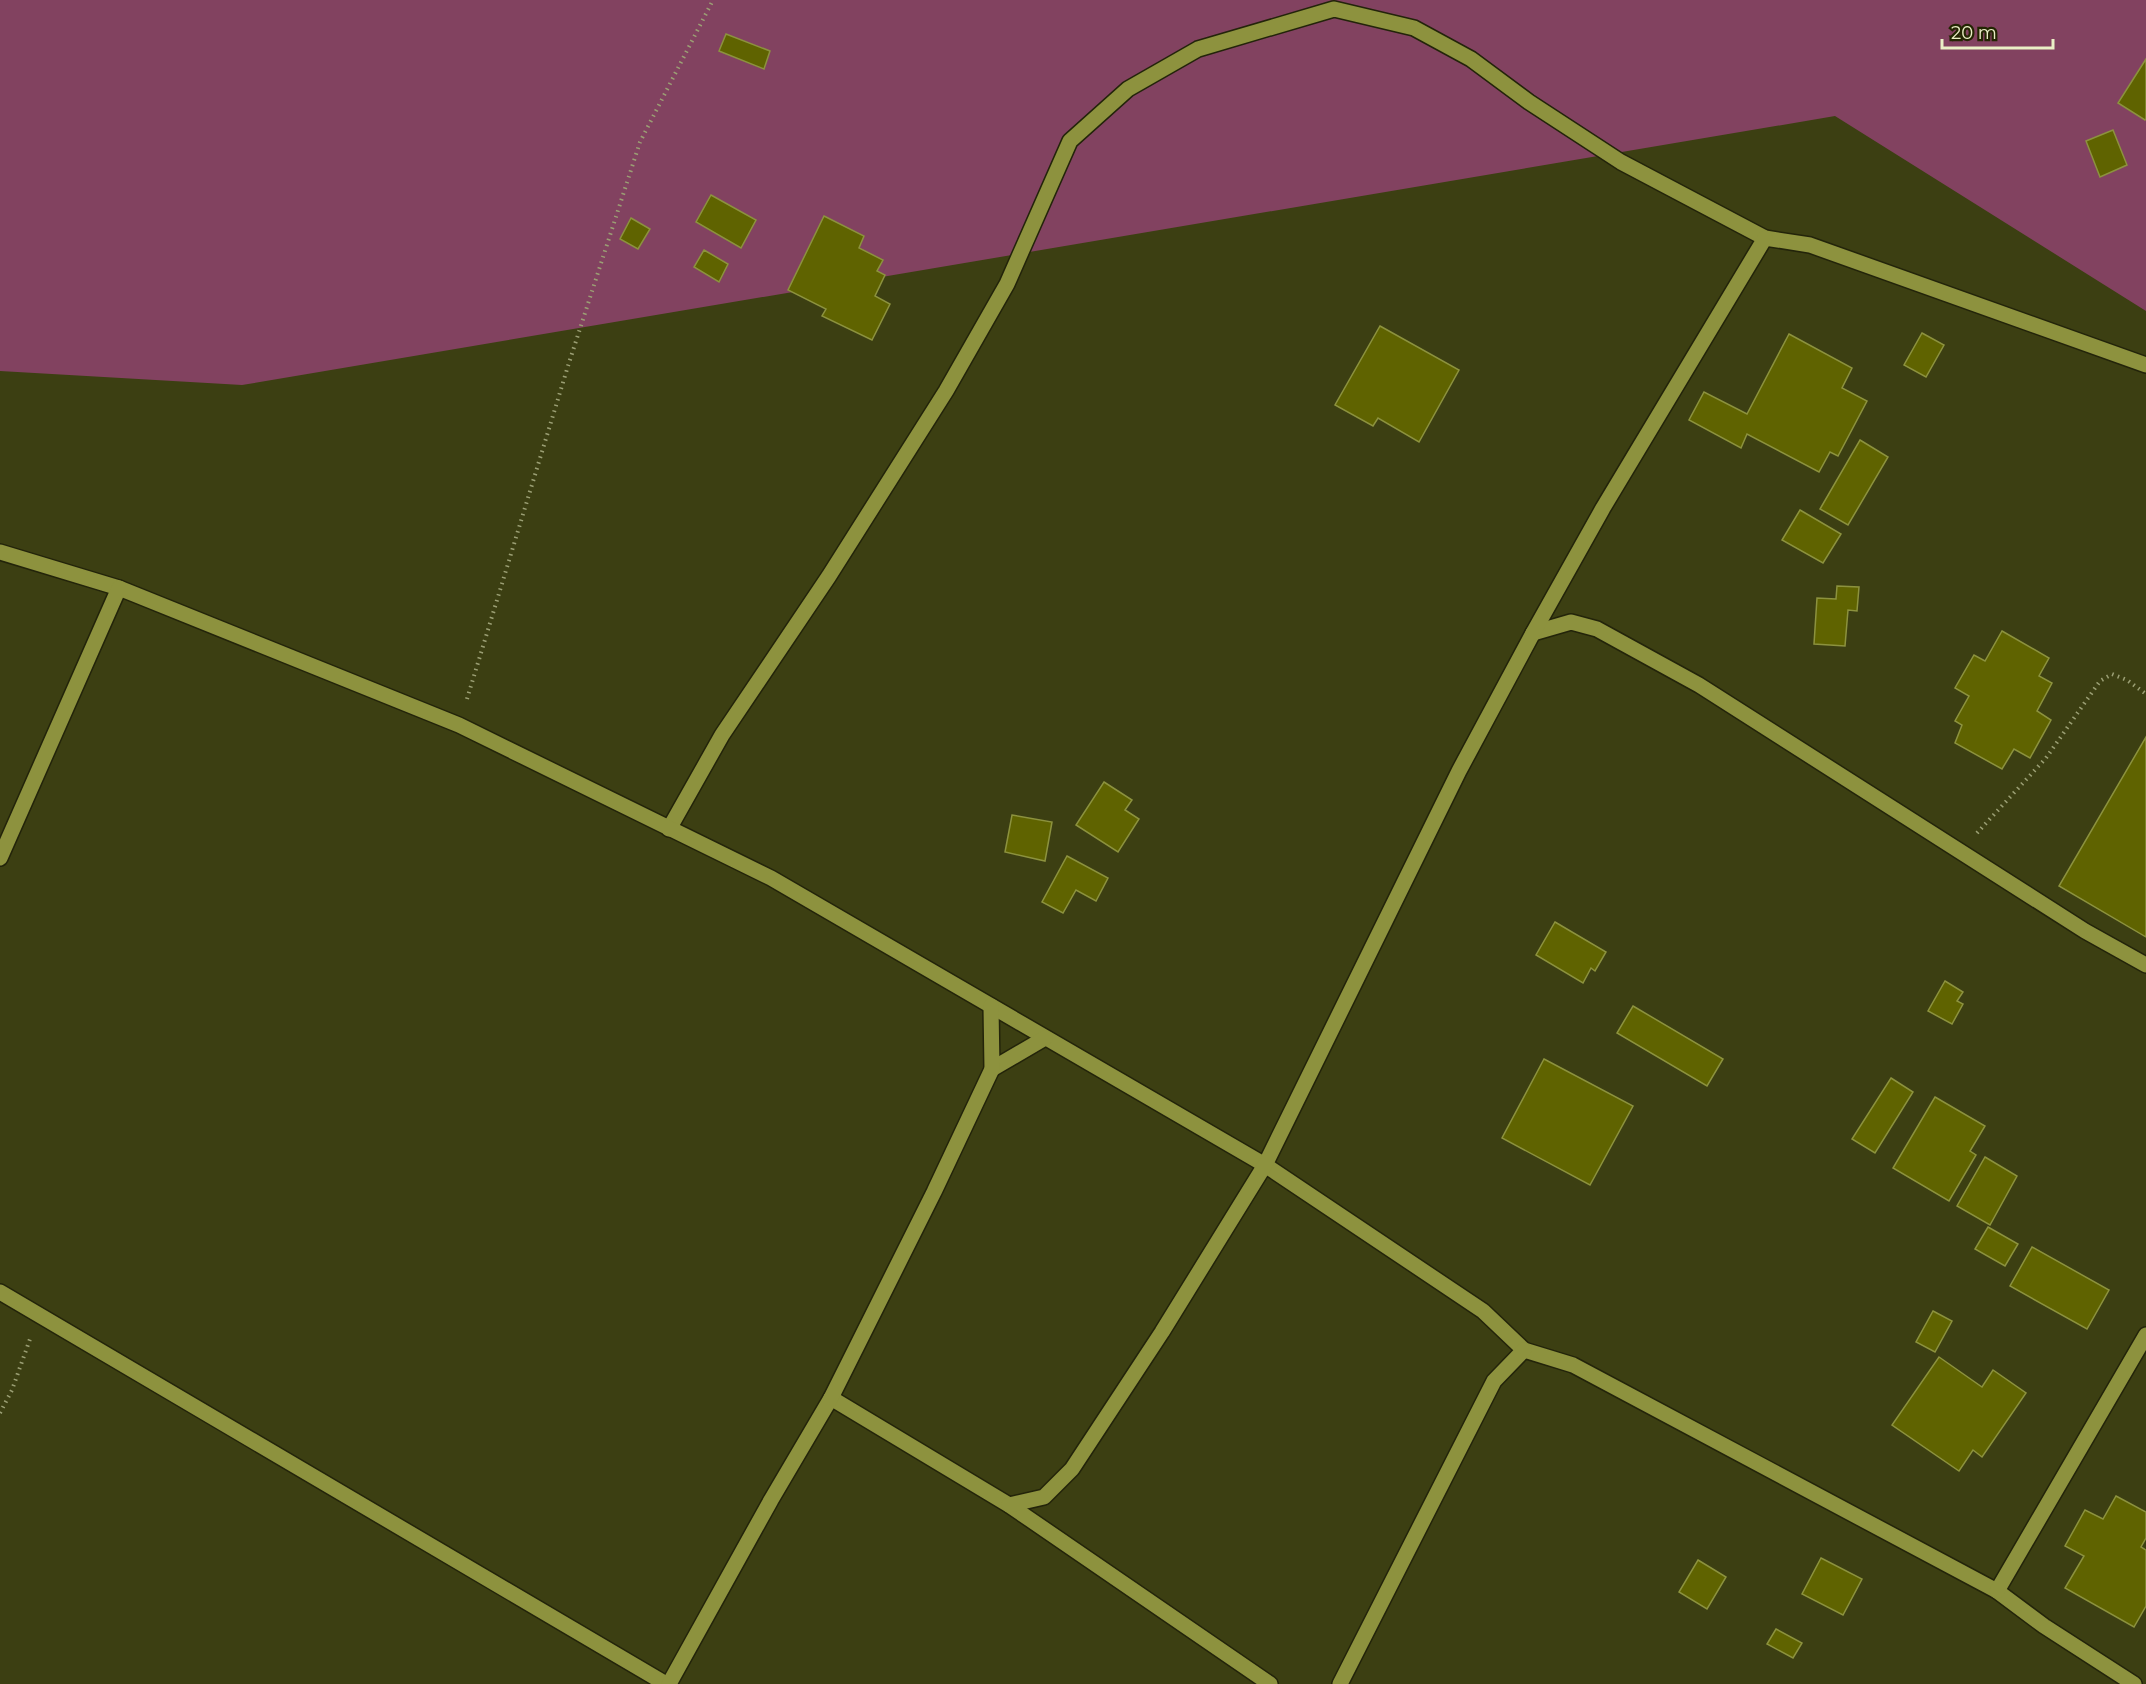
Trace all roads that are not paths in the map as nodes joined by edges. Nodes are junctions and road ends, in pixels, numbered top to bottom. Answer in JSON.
{"nodes":[{"id":1,"x":1765,"y":238,"type":"junction"},
{"id":2,"x":2146,"y":365,"type":"edge"},
{"id":3,"x":0,"y":552,"type":"edge"},
{"id":4,"x":119,"y":588,"type":"junction"},
{"id":5,"x":1533,"y":633,"type":"junction"},
{"id":6,"x":669,"y":828,"type":"junction"},
{"id":7,"x":0,"y":858,"type":"edge"},
{"id":8,"x":2146,"y":965,"type":"edge"},
{"id":9,"x":991,"y":1006,"type":"junction"},
{"id":10,"x":1046,"y":1038,"type":"junction"},
{"id":11,"x":992,"y":1069,"type":"junction"},
{"id":12,"x":1265,"y":1165,"type":"junction"},
{"id":13,"x":0,"y":1292,"type":"edge"},
{"id":14,"x":2146,"y":1335,"type":"edge"},
{"id":15,"x":1524,"y":1350,"type":"junction"},
{"id":16,"x":831,"y":1398,"type":"junction"},
{"id":17,"x":1009,"y":1505,"type":"junction"},
{"id":18,"x":1997,"y":1591,"type":"junction"},
{"id":19,"x":667,"y":1684,"type":"edge"},
{"id":20,"x":1270,"y":1684,"type":"edge"},
{"id":21,"x":1340,"y":1684,"type":"edge"},
{"id":22,"x":2134,"y":1684,"type":"edge"}],
"edges":[{"from":1,"to":2,"type":"street"},
{"from":1,"to":5,"type":"street"},
{"from":1,"to":6,"type":"street"},
{"from":3,"to":4,"type":"street"},
{"from":4,"to":6,"type":"street"},
{"from":4,"to":7,"type":"street"},
{"from":5,"to":8,"type":"street"},
{"from":5,"to":12,"type":"street"},
{"from":6,"to":9,"type":"street"},
{"from":9,"to":10,"type":"street"},
{"from":9,"to":11,"type":"street"},
{"from":10,"to":11,"type":"street"},
{"from":10,"to":12,"type":"street"},
{"from":11,"to":16,"type":"street"},
{"from":12,"to":15,"type":"street"},
{"from":12,"to":17,"type":"street"},
{"from":13,"to":19,"type":"street"},
{"from":14,"to":18,"type":"street"},
{"from":15,"to":18,"type":"street"},
{"from":15,"to":21,"type":"street"},
{"from":16,"to":17,"type":"street"},
{"from":16,"to":19,"type":"street"},
{"from":17,"to":20,"type":"street"},
{"from":18,"to":22,"type":"street"}]}
